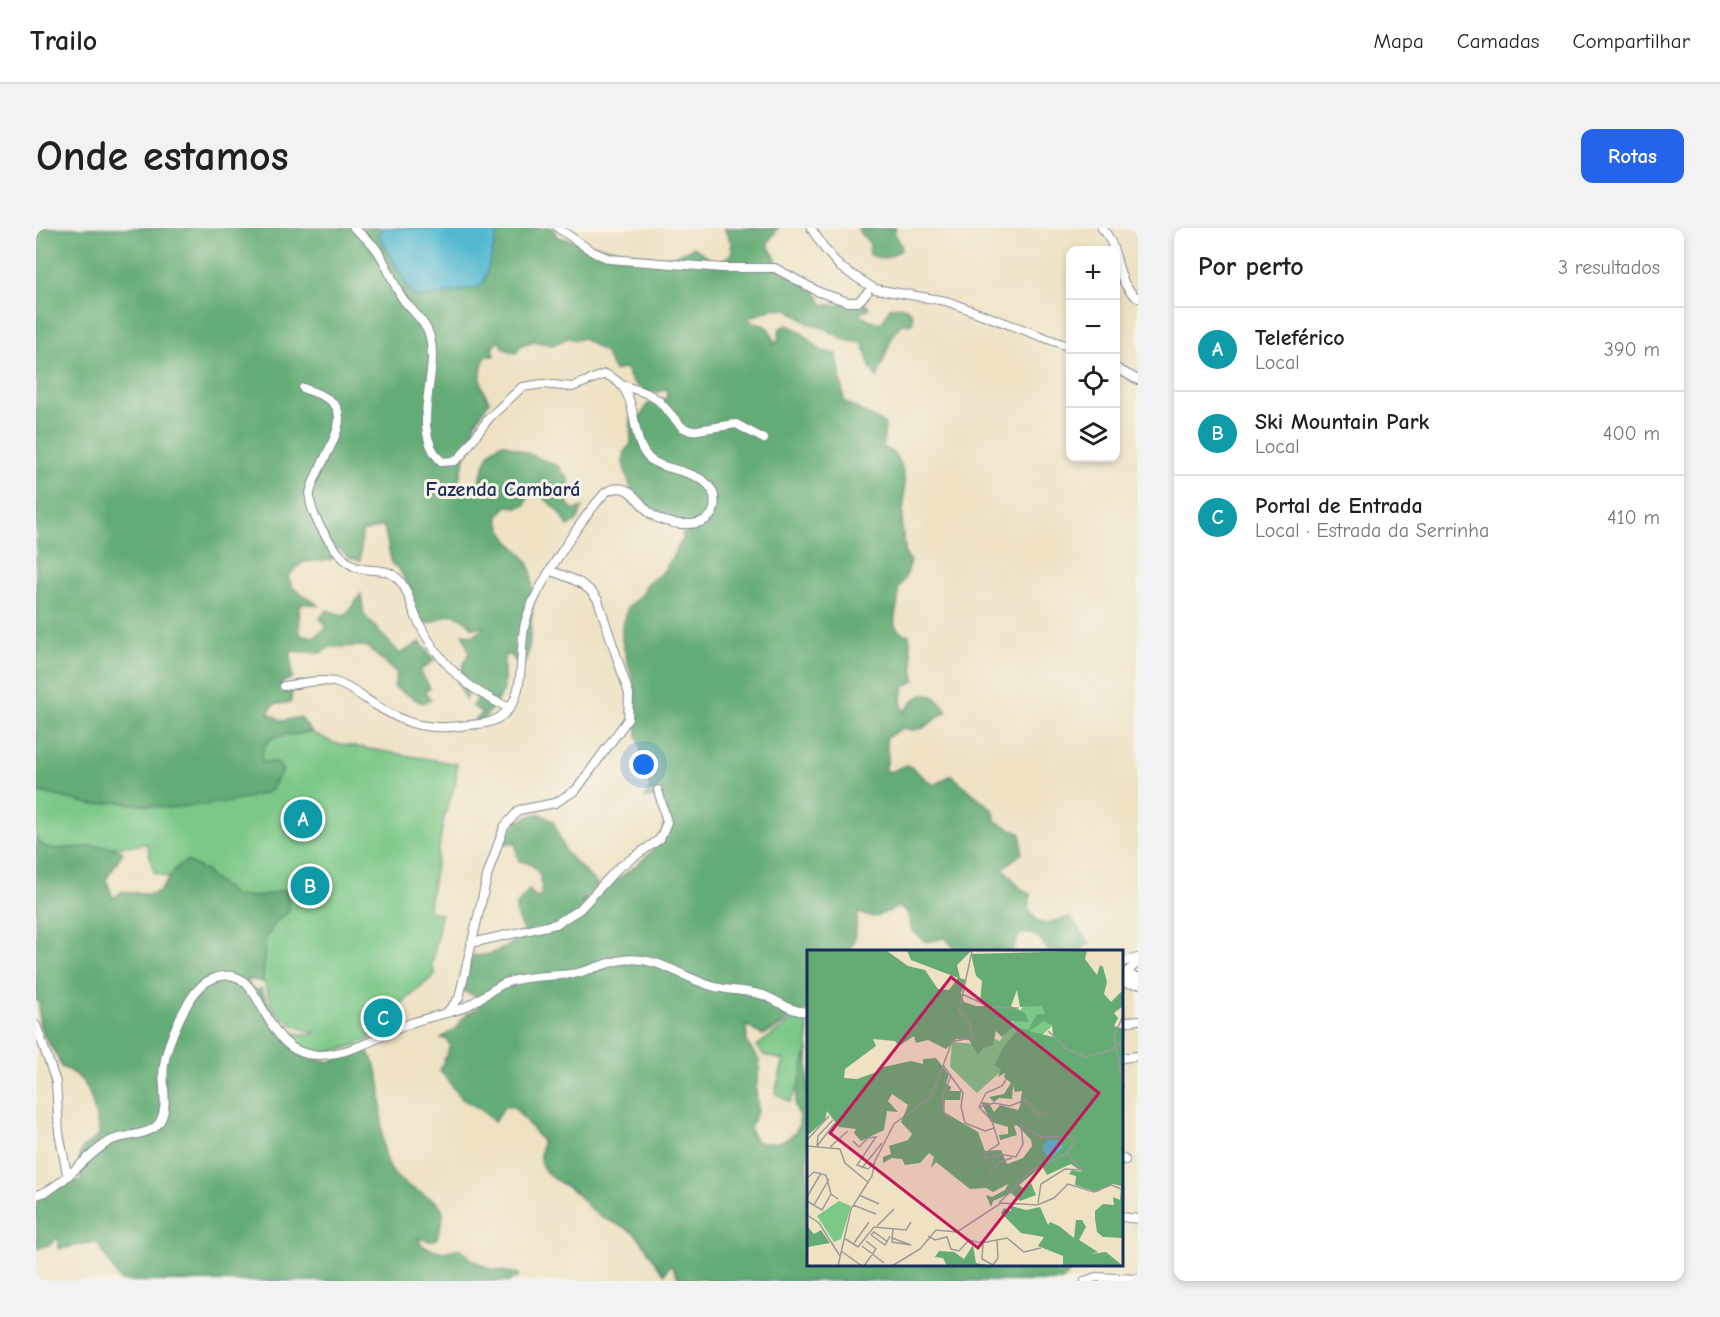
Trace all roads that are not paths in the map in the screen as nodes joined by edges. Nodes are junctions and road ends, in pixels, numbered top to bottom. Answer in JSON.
{"nodes":[{"id":1,"x":354,"y":228,"type":"edge"},
{"id":2,"x":558,"y":228,"type":"edge"},
{"id":3,"x":811,"y":228,"type":"edge"},
{"id":4,"x":1102,"y":228,"type":"edge"},
{"id":5,"x":867,"y":293,"type":"dead end"},
{"id":6,"x":1138,"y":298,"type":"edge"},
{"id":7,"x":1066,"y":344,"type":"edge"},
{"id":8,"x":1120,"y":370,"type":"edge"},
{"id":9,"x":1138,"y":380,"type":"edge"},
{"id":10,"x":622,"y":386,"type":"junction"},
{"id":11,"x":303,"y":388,"type":"dead end"},
{"id":12,"x":764,"y":439,"type":"dead end"},
{"id":13,"x":551,"y":571,"type":"junction"},
{"id":14,"x":284,"y":686,"type":"dead end"},
{"id":15,"x":510,"y":708,"type":"junction"},
{"id":16,"x":658,"y":790,"type":"dead end"},
{"id":17,"x":471,"y":943,"type":"junction"},
{"id":18,"x":1138,"y":960,"type":"edge"},
{"id":19,"x":1123,"y":962,"type":"edge"},
{"id":20,"x":1125,"y":974,"type":"edge"},
{"id":21,"x":1138,"y":977,"type":"edge"},
{"id":22,"x":1123,"y":983,"type":"edge"},
{"id":23,"x":1138,"y":984,"type":"edge"},
{"id":24,"x":459,"y":996,"type":"junction"},
{"id":25,"x":483,"y":996,"type":"junction"},
{"id":26,"x":463,"y":1008,"type":"junction"},
{"id":27,"x":447,"y":1012,"type":"junction"},
{"id":28,"x":807,"y":1012,"type":"edge"},
{"id":29,"x":1138,"y":1020,"type":"edge"},
{"id":30,"x":1123,"y":1022,"type":"edge"},
{"id":31,"x":36,"y":1025,"type":"edge"},
{"id":32,"x":1138,"y":1056,"type":"edge"},
{"id":33,"x":1123,"y":1058,"type":"edge"},
{"id":34,"x":67,"y":1174,"type":"junction"},
{"id":35,"x":36,"y":1195,"type":"edge"},
{"id":36,"x":1123,"y":1216,"type":"edge"},
{"id":37,"x":1138,"y":1219,"type":"edge"},
{"id":38,"x":1138,"y":1279,"type":"edge"},
{"id":39,"x":1085,"y":1281,"type":"edge"}],
"edges":[{"from":1,"to":10,"type":"street"},
{"from":2,"to":5,"type":"street"},
{"from":3,"to":7,"type":"street"},
{"from":4,"to":6,"type":"street"},
{"from":8,"to":9,"type":"street"},
{"from":10,"to":12,"type":"street"},
{"from":10,"to":13,"type":"street"},
{"from":11,"to":15,"type":"street"},
{"from":13,"to":15,"type":"street"},
{"from":13,"to":17,"type":"street"},
{"from":14,"to":15,"type":"street"},
{"from":16,"to":17,"type":"street"},
{"from":17,"to":24,"type":"street"},
{"from":18,"to":19,"type":"street"},
{"from":18,"to":20,"type":"street"},
{"from":20,"to":21,"type":"street"},
{"from":22,"to":23,"type":"street"},
{"from":24,"to":25,"type":"street"},
{"from":24,"to":26,"type":"street"},
{"from":24,"to":27,"type":"street"},
{"from":25,"to":26,"type":"street"},
{"from":25,"to":28,"type":"street"},
{"from":26,"to":27,"type":"street"},
{"from":27,"to":34,"type":"street"},
{"from":29,"to":30,"type":"street"},
{"from":31,"to":34,"type":"street"},
{"from":32,"to":33,"type":"street"},
{"from":34,"to":35,"type":"street"},
{"from":36,"to":37,"type":"street"},
{"from":38,"to":39,"type":"street"}]}
